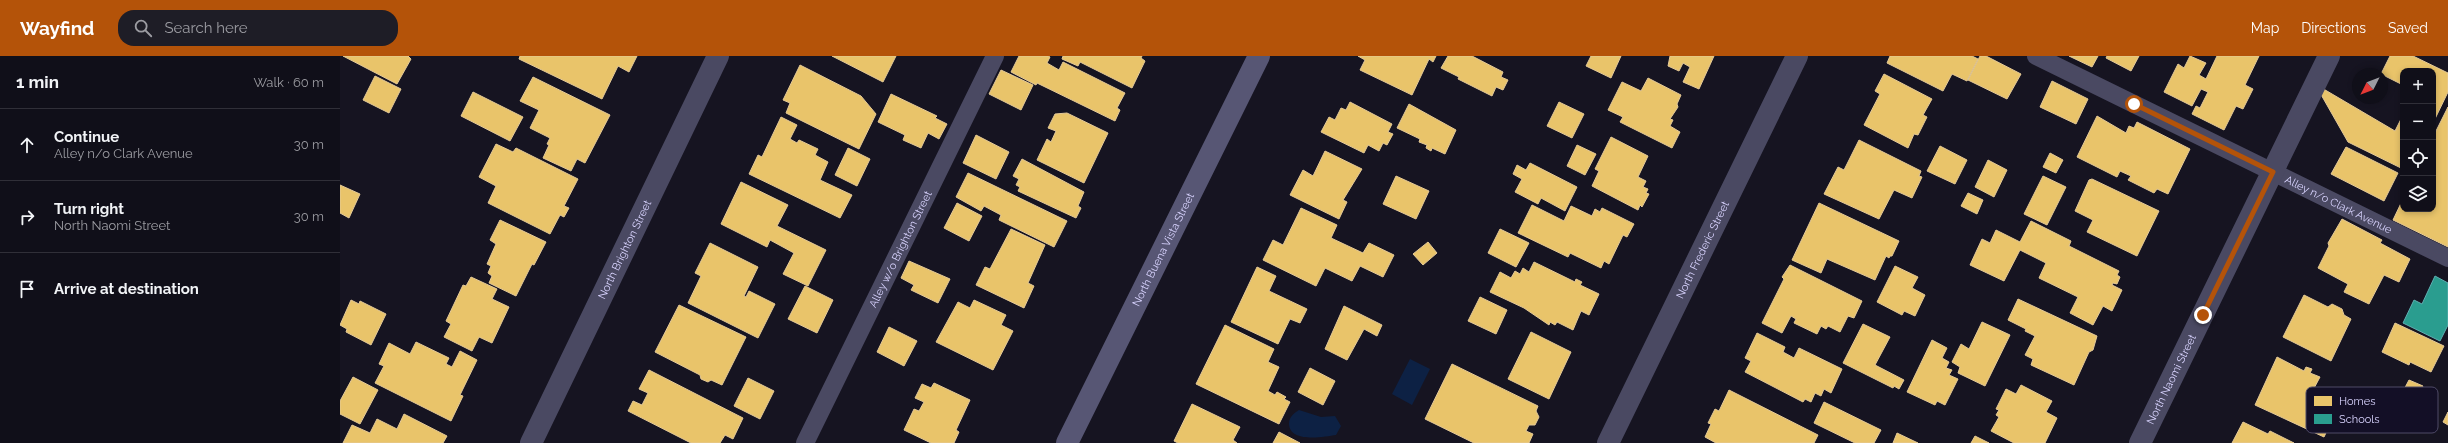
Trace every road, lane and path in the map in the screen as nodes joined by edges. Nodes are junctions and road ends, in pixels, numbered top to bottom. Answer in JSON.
{"nodes":[{"id":1,"x":718,"y":56,"type":"edge"},
{"id":2,"x":995,"y":56,"type":"edge"},
{"id":3,"x":1259,"y":56,"type":"edge"},
{"id":4,"x":1796,"y":56,"type":"edge"},
{"id":5,"x":2036,"y":56,"type":"edge"},
{"id":6,"x":2329,"y":56,"type":"edge"},
{"id":7,"x":2273,"y":172,"type":"junction"},
{"id":8,"x":2448,"y":258,"type":"edge"},
{"id":9,"x":531,"y":443,"type":"edge"},
{"id":10,"x":805,"y":443,"type":"edge"},
{"id":11,"x":1067,"y":443,"type":"edge"},
{"id":12,"x":1608,"y":443,"type":"edge"},
{"id":13,"x":2140,"y":443,"type":"edge"}],
"edges":[{"from":1,"to":9,"type":"street","name":"North Brighton Street"},
{"from":2,"to":10,"type":"lane","name":"Alley w/o Brighton Street"},
{"from":3,"to":11,"type":"main road","name":"North Buena Vista Street"},
{"from":4,"to":12,"type":"street","name":"North Frederic Street"},
{"from":5,"to":7,"type":"lane","name":"Alley n/o Clark Avenue"},
{"from":6,"to":7,"type":"street","name":"North Naomi Street"},
{"from":7,"to":8,"type":"lane","name":"Alley n/o Clark Avenue"},
{"from":7,"to":13,"type":"street","name":"North Naomi Street"}]}
